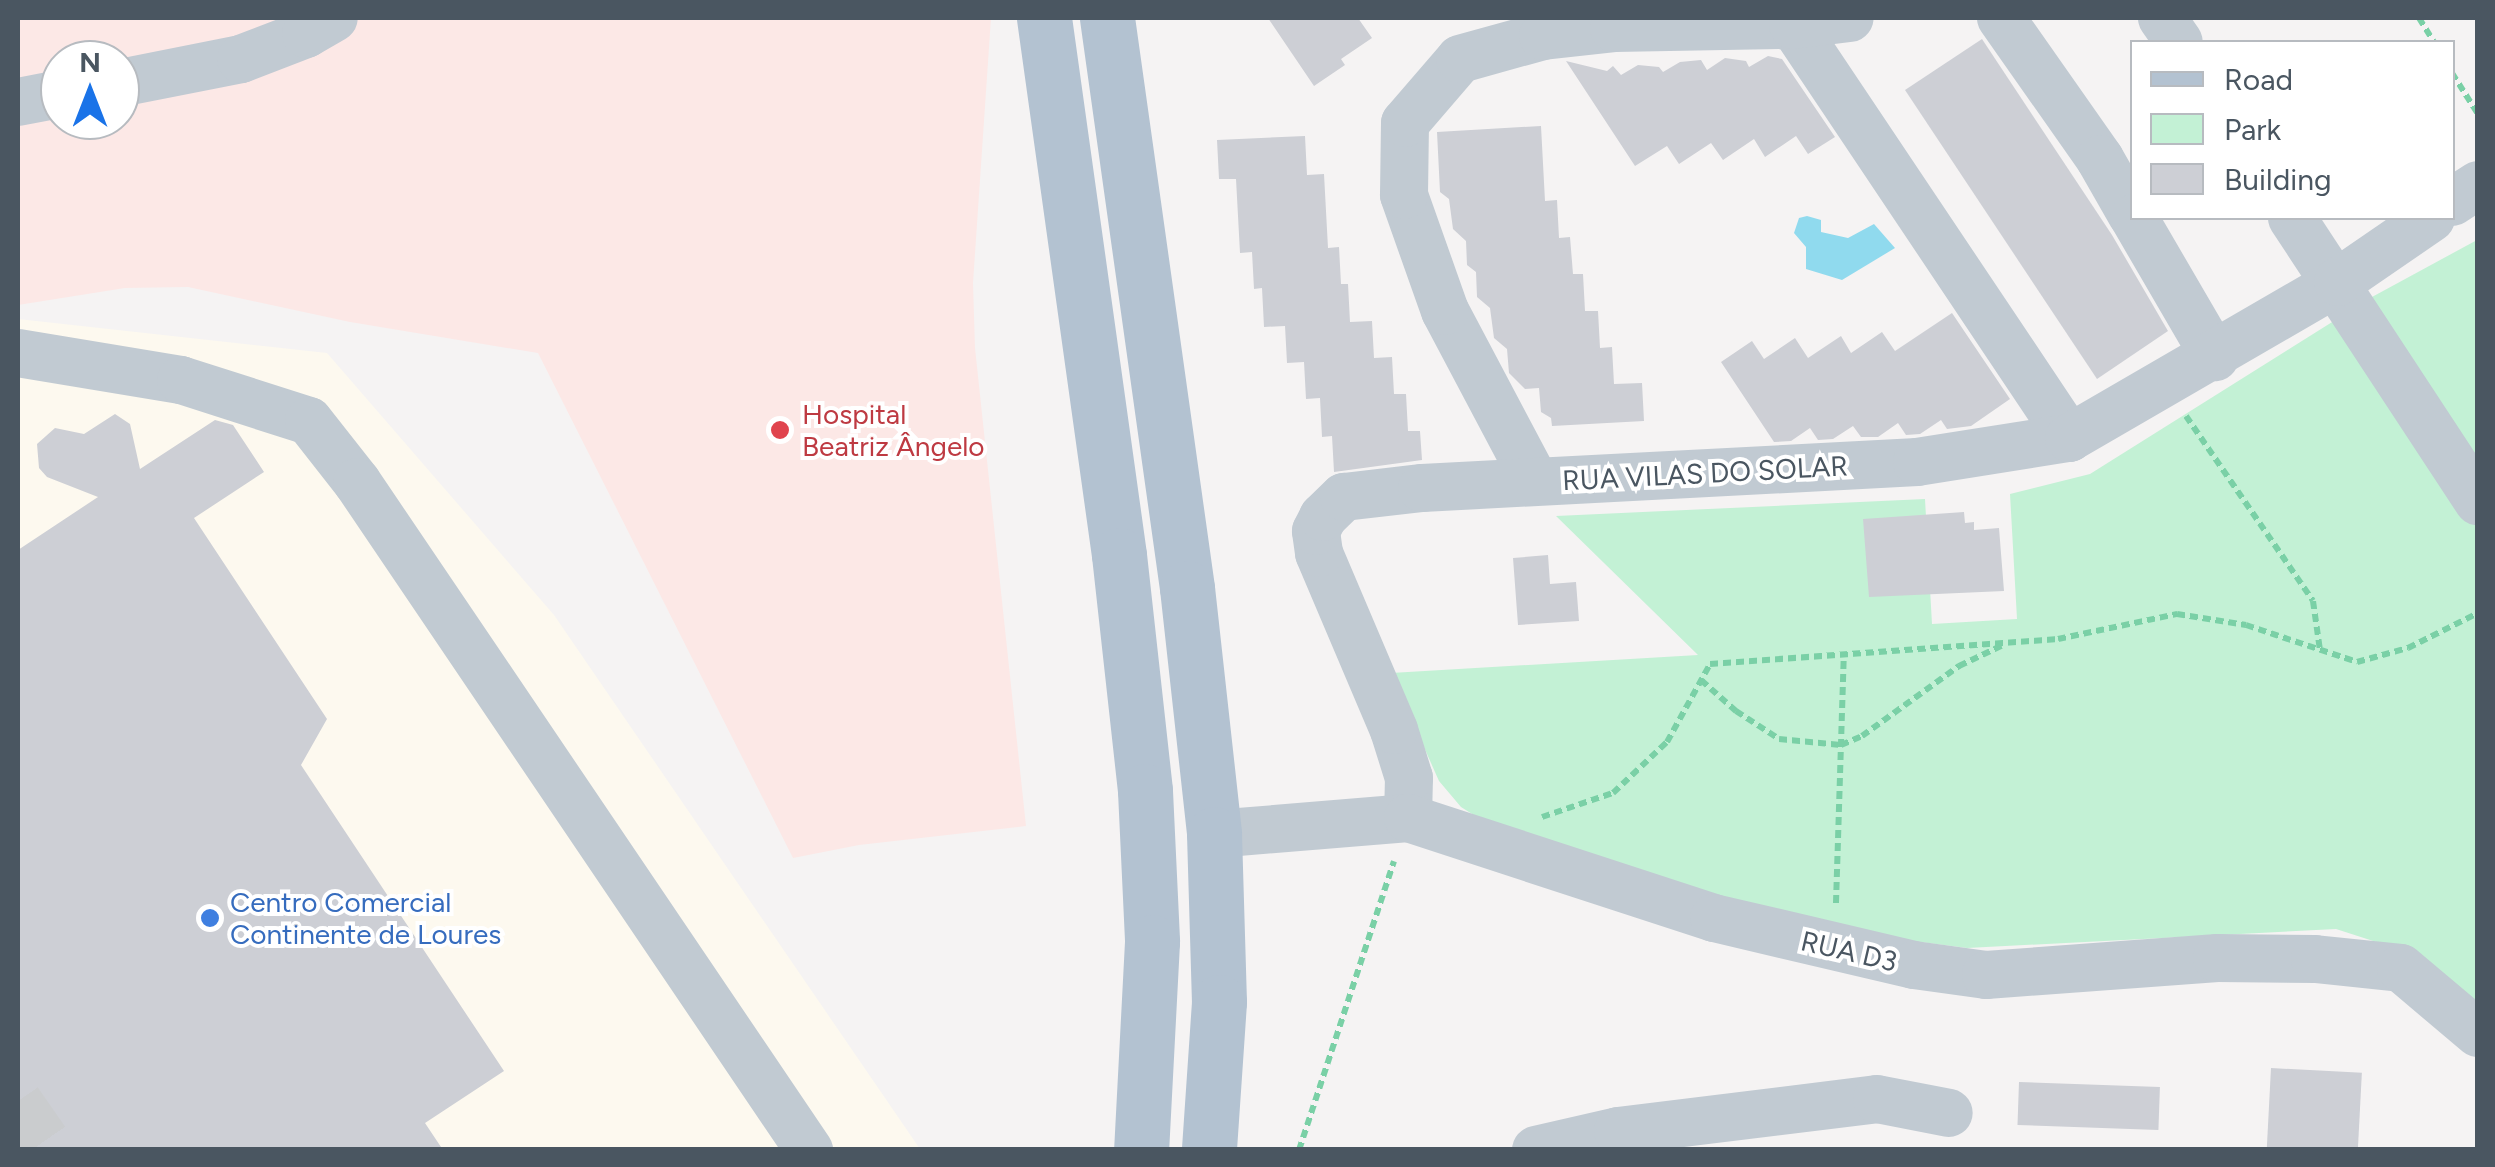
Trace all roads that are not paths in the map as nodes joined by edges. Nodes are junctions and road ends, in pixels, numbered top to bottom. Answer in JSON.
{"nodes":[{"id":1,"x":334,"y":18,"type":"edge"},
{"id":2,"x":1044,"y":18,"type":"edge"},
{"id":3,"x":1108,"y":18,"type":"edge"},
{"id":4,"x":1850,"y":18,"type":"edge"},
{"id":5,"x":2001,"y":18,"type":"edge"},
{"id":6,"x":2162,"y":18,"type":"edge"},
{"id":7,"x":1793,"y":25,"type":"junction"},
{"id":8,"x":2178,"y":40,"type":"edge"},
{"id":9,"x":140,"y":79,"type":"edge"},
{"id":10,"x":2478,"y":185,"type":"edge"},
{"id":11,"x":2455,"y":200,"type":"edge"},
{"id":12,"x":2130,"y":211,"type":"edge"},
{"id":13,"x":2135,"y":220,"type":"edge"},
{"id":14,"x":2293,"y":220,"type":"edge"},
{"id":15,"x":2427,"y":220,"type":"edge"},
{"id":16,"x":2338,"y":282,"type":"junction"},
{"id":17,"x":18,"y":353,"type":"edge"},
{"id":18,"x":2215,"y":357,"type":"junction"},
{"id":19,"x":2068,"y":438,"type":"junction"},
{"id":20,"x":1535,"y":482,"type":"junction"},
{"id":21,"x":2478,"y":500,"type":"edge"},
{"id":22,"x":1408,"y":818,"type":"junction"},
{"id":23,"x":1214,"y":834,"type":"junction"},
{"id":24,"x":2478,"y":1032,"type":"edge"},
{"id":25,"x":1949,"y":1113,"type":"dead end"},
{"id":26,"x":810,"y":1150,"type":"edge"},
{"id":27,"x":1141,"y":1150,"type":"edge"},
{"id":28,"x":1209,"y":1150,"type":"edge"},
{"id":29,"x":1536,"y":1150,"type":"edge"}],
"edges":[{"from":1,"to":9,"type":"street"},
{"from":2,"to":27,"type":"main road"},
{"from":3,"to":23,"type":"main road"},
{"from":4,"to":7,"type":"street","name":"RUA VILAS DO SOLAR"},
{"from":5,"to":12,"type":"street"},
{"from":6,"to":8,"type":"street"},
{"from":7,"to":19,"type":"street"},
{"from":7,"to":20,"type":"street","name":"RUA VILAS DO SOLAR"},
{"from":10,"to":11,"type":"street"},
{"from":13,"to":18,"type":"street"},
{"from":14,"to":16,"type":"street"},
{"from":15,"to":16,"type":"street","name":"RUA VILAS DO SOLAR"},
{"from":16,"to":18,"type":"street","name":"RUA VILAS DO SOLAR"},
{"from":16,"to":21,"type":"street"},
{"from":17,"to":26,"type":"street"},
{"from":18,"to":19,"type":"street","name":"RUA VILAS DO SOLAR"},
{"from":19,"to":20,"type":"street","name":"RUA VILAS DO SOLAR"},
{"from":20,"to":22,"type":"street"},
{"from":22,"to":23,"type":"street","name":"RUA D3"},
{"from":22,"to":24,"type":"street","name":"RUA D3"},
{"from":23,"to":28,"type":"main road"},
{"from":25,"to":29,"type":"street"}]}
